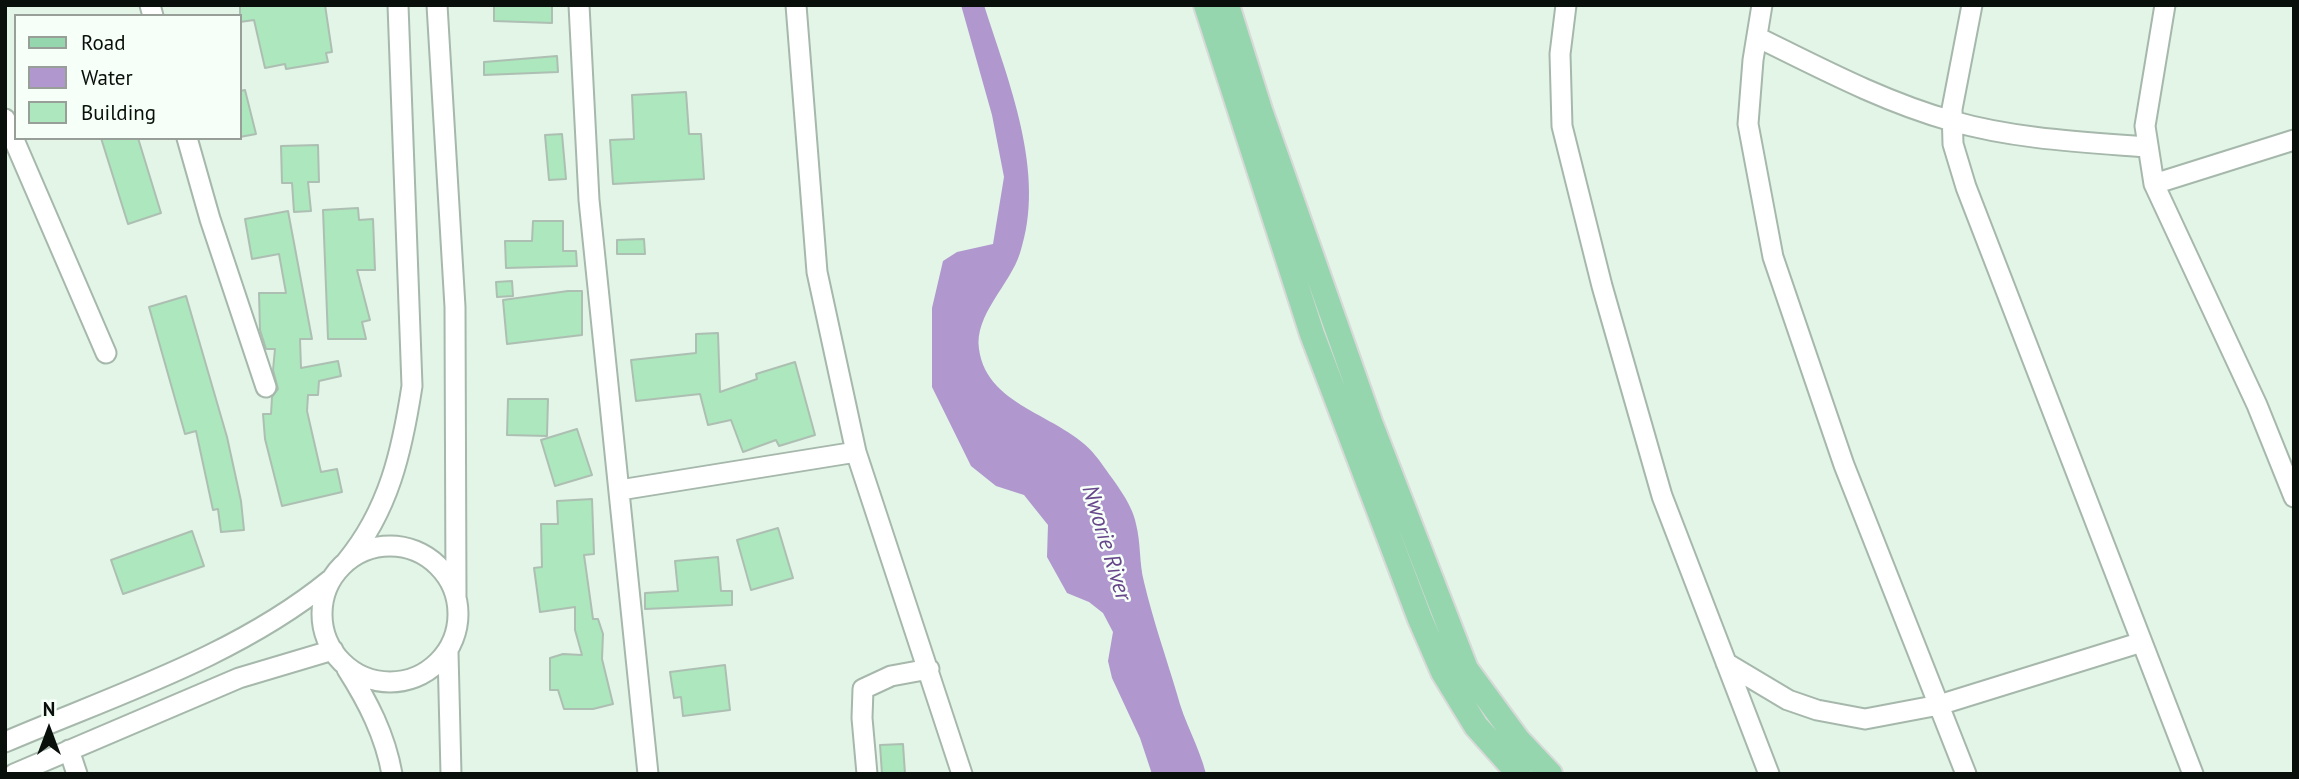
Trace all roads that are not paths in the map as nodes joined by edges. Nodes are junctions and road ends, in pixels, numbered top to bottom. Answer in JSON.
{"nodes":[{"id":1,"x":398,"y":5,"type":"edge"},
{"id":2,"x":437,"y":5,"type":"edge"},
{"id":3,"x":579,"y":5,"type":"edge"},
{"id":4,"x":796,"y":5,"type":"edge"},
{"id":5,"x":1206,"y":5,"type":"edge"},
{"id":6,"x":1227,"y":5,"type":"edge"},
{"id":7,"x":1566,"y":5,"type":"edge"},
{"id":8,"x":1762,"y":5,"type":"edge"},
{"id":9,"x":1972,"y":5,"type":"edge"},
{"id":10,"x":2165,"y":5,"type":"edge"},
{"id":11,"x":1757,"y":37,"type":"junction"},
{"id":12,"x":5,"y":119,"type":"edge"},
{"id":13,"x":1952,"y":121,"type":"junction"},
{"id":14,"x":14,"y":140,"type":"edge"},
{"id":15,"x":14,"y":140,"type":"edge"},
{"id":16,"x":188,"y":140,"type":"edge"},
{"id":17,"x":2294,"y":140,"type":"edge"},
{"id":18,"x":2147,"y":147,"type":"junction"},
{"id":19,"x":2154,"y":184,"type":"junction"},
{"id":20,"x":106,"y":354,"type":"dead end"},
{"id":21,"x":266,"y":387,"type":"dead end"},
{"id":22,"x":856,"y":452,"type":"junction"},
{"id":23,"x":620,"y":490,"type":"junction"},
{"id":24,"x":2294,"y":497,"type":"edge"},
{"id":25,"x":340,"y":570,"type":"junction"},
{"id":26,"x":456,"y":596,"type":"junction"},
{"id":27,"x":2142,"y":642,"type":"junction"},
{"id":28,"x":448,"y":652,"type":"junction"},
{"id":29,"x":339,"y":658,"type":"junction"},
{"id":30,"x":1727,"y":663,"type":"junction"},
{"id":31,"x":929,"y":669,"type":"junction"},
{"id":32,"x":1939,"y":705,"type":"junction"},
{"id":33,"x":5,"y":742,"type":"edge"},
{"id":34,"x":69,"y":750,"type":"junction"},
{"id":35,"x":14,"y":774,"type":"edge"},
{"id":36,"x":77,"y":774,"type":"edge"},
{"id":37,"x":392,"y":774,"type":"edge"},
{"id":38,"x":451,"y":774,"type":"edge"},
{"id":39,"x":648,"y":774,"type":"edge"},
{"id":40,"x":867,"y":774,"type":"edge"},
{"id":41,"x":962,"y":774,"type":"edge"},
{"id":42,"x":1519,"y":774,"type":"edge"},
{"id":43,"x":1550,"y":774,"type":"edge"},
{"id":44,"x":1769,"y":774,"type":"edge"},
{"id":45,"x":1966,"y":774,"type":"edge"},
{"id":46,"x":2193,"y":774,"type":"edge"}],
"edges":[{"from":1,"to":25,"type":"street"},
{"from":2,"to":26,"type":"street"},
{"from":3,"to":23,"type":"street"},
{"from":4,"to":22,"type":"street"},
{"from":5,"to":42,"type":"main road"},
{"from":6,"to":43,"type":"main road"},
{"from":7,"to":30,"type":"street"},
{"from":8,"to":11,"type":"street"},
{"from":9,"to":13,"type":"street"},
{"from":10,"to":18,"type":"street"},
{"from":11,"to":13,"type":"street"},
{"from":11,"to":32,"type":"street"},
{"from":12,"to":14,"type":"street"},
{"from":13,"to":18,"type":"street"},
{"from":13,"to":27,"type":"street"},
{"from":15,"to":20,"type":"street"},
{"from":16,"to":21,"type":"street"},
{"from":17,"to":19,"type":"street"},
{"from":18,"to":19,"type":"street"},
{"from":19,"to":24,"type":"street"},
{"from":22,"to":23,"type":"street"},
{"from":22,"to":31,"type":"street"},
{"from":23,"to":39,"type":"street"},
{"from":25,"to":26,"type":"street"},
{"from":25,"to":29,"type":"street"},
{"from":25,"to":33,"type":"street"},
{"from":26,"to":28,"type":"street"},
{"from":27,"to":32,"type":"street"},
{"from":27,"to":46,"type":"street"},
{"from":28,"to":29,"type":"street"},
{"from":28,"to":38,"type":"street"},
{"from":29,"to":34,"type":"street"},
{"from":29,"to":37,"type":"street"},
{"from":30,"to":32,"type":"street"},
{"from":30,"to":44,"type":"street"},
{"from":31,"to":40,"type":"street"},
{"from":31,"to":41,"type":"street"},
{"from":32,"to":45,"type":"street"},
{"from":34,"to":35,"type":"street"},
{"from":34,"to":36,"type":"street"}]}
